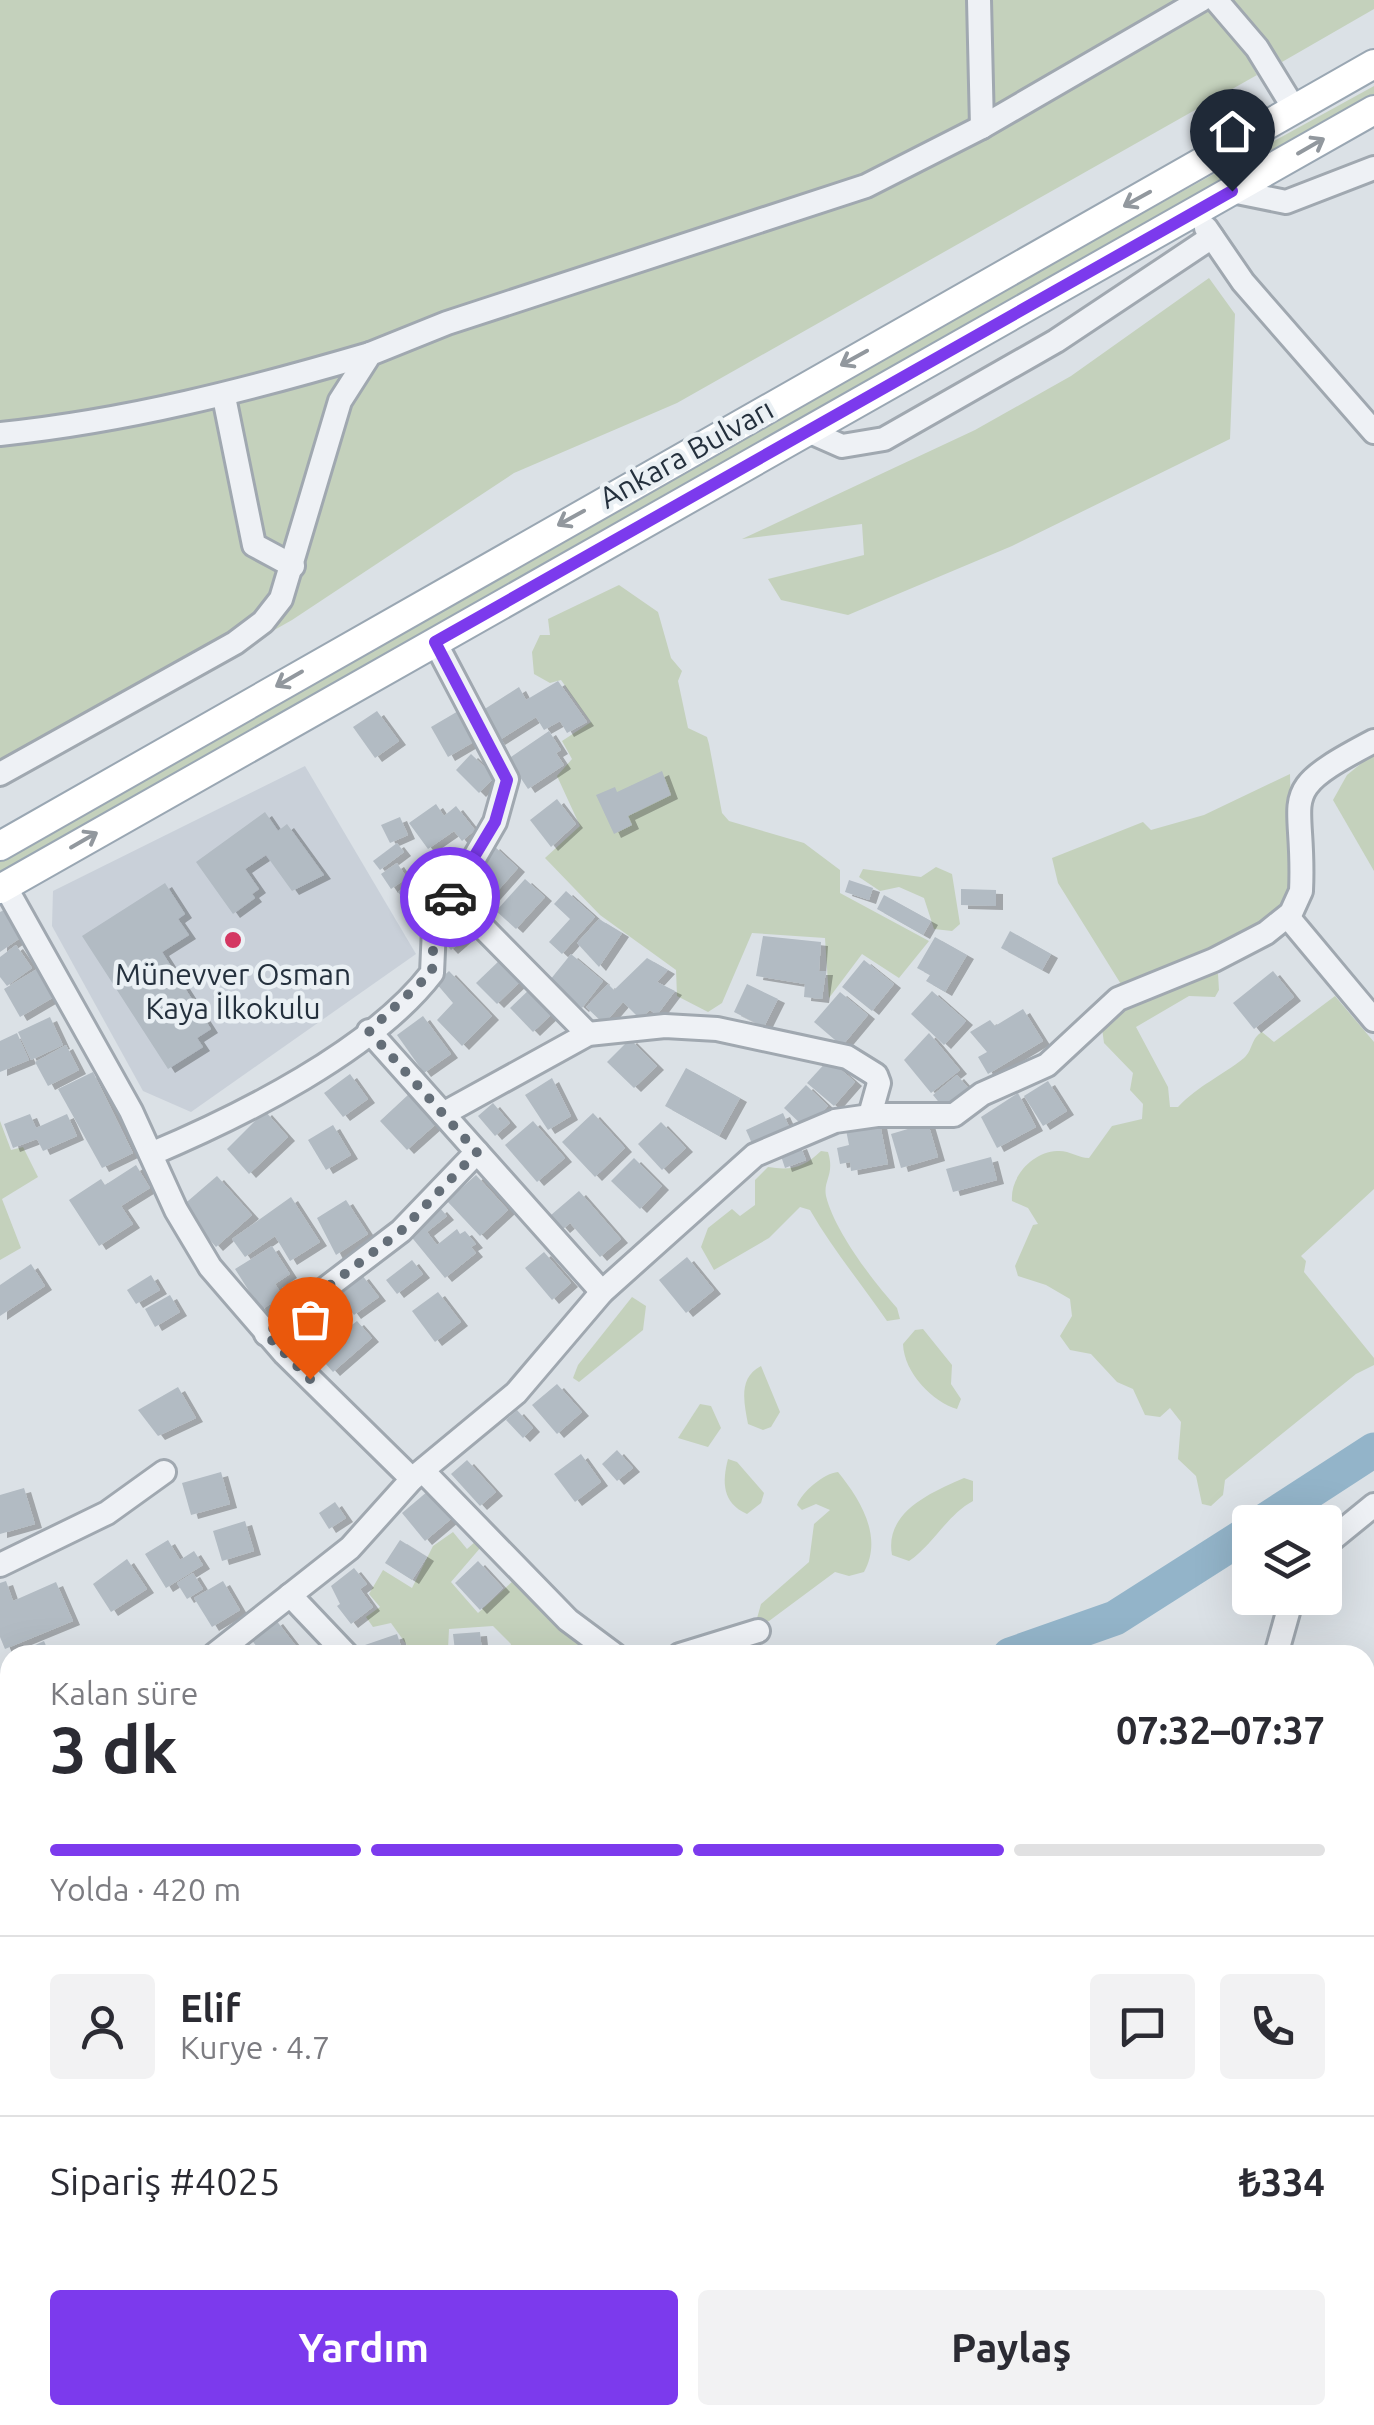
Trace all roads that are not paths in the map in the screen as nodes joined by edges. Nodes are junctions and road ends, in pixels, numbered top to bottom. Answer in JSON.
{"nodes":[{"id":1,"x":980,"y":0,"type":"edge"},
{"id":2,"x":1201,"y":0,"type":"edge"},
{"id":3,"x":1216,"y":0,"type":"edge"},
{"id":4,"x":1374,"y":64,"type":"edge"},
{"id":5,"x":1295,"y":110,"type":"junction"},
{"id":6,"x":1374,"y":110,"type":"edge"},
{"id":7,"x":982,"y":127,"type":"junction"},
{"id":8,"x":1374,"y":168,"type":"edge"},
{"id":9,"x":1232,"y":191,"type":"junction"},
{"id":10,"x":1196,"y":212,"type":"junction"},
{"id":11,"x":1212,"y":237,"type":"junction"},
{"id":12,"x":370,"y":354,"type":"junction"},
{"id":13,"x":224,"y":397,"type":"junction"},
{"id":14,"x":808,"y":431,"type":"junction"},
{"id":15,"x":1374,"y":432,"type":"edge"},
{"id":16,"x":0,"y":434,"type":"edge"},
{"id":17,"x":292,"y":566,"type":"junction"},
{"id":18,"x":435,"y":642,"type":"junction"},
{"id":19,"x":1374,"y":741,"type":"edge"},
{"id":20,"x":0,"y":774,"type":"edge"},
{"id":21,"x":0,"y":846,"type":"edge"},
{"id":22,"x":2,"y":888,"type":"edge"},
{"id":23,"x":451,"y":895,"type":"junction"},
{"id":24,"x":1288,"y":917,"type":"junction"},
{"id":25,"x":1374,"y":1020,"type":"edge"},
{"id":26,"x":369,"y":1031,"type":"junction"},
{"id":27,"x":588,"y":1034,"type":"junction"},
{"id":28,"x":443,"y":1114,"type":"junction"},
{"id":29,"x":870,"y":1116,"type":"junction"},
{"id":30,"x":477,"y":1152,"type":"junction"},
{"id":31,"x":152,"y":1154,"type":"junction"},
{"id":32,"x":602,"y":1292,"type":"junction"},
{"id":33,"x":266,"y":1334,"type":"junction"},
{"id":34,"x":164,"y":1472,"type":"dead end"},
{"id":35,"x":417,"y":1475,"type":"junction"},
{"id":36,"x":1374,"y":1505,"type":"edge"},
{"id":37,"x":1342,"y":1531,"type":"edge"},
{"id":38,"x":0,"y":1566,"type":"edge"},
{"id":39,"x":290,"y":1595,"type":"junction"},
{"id":40,"x":1287,"y":1615,"type":"edge"},
{"id":41,"x":758,"y":1631,"type":"dead end"},
{"id":42,"x":227,"y":1645,"type":"edge"},
{"id":43,"x":338,"y":1645,"type":"edge"},
{"id":44,"x":601,"y":1645,"type":"edge"},
{"id":45,"x":712,"y":1645,"type":"edge"},
{"id":46,"x":1279,"y":1645,"type":"edge"}],
"edges":[{"from":1,"to":7,"type":"street"},
{"from":2,"to":7,"type":"street"},
{"from":3,"to":5,"type":"street"},
{"from":4,"to":5,"type":"main road","name":"Ankara Bulvarı"},
{"from":5,"to":21,"type":"main road","name":"Ankara Bulvarı","one_way":true},
{"from":9,"to":6,"type":"main road","name":"Ankara Bulvarı","one_way":true},
{"from":7,"to":12,"type":"street"},
{"from":8,"to":9,"type":"street"},
{"from":9,"to":10,"type":"main road","name":"Ankara Bulvarı"},
{"from":10,"to":11,"type":"street"},
{"from":10,"to":14,"type":"main road","name":"Ankara Bulvarı"},
{"from":11,"to":14,"type":"street"},
{"from":11,"to":15,"type":"street"},
{"from":12,"to":13,"type":"street"},
{"from":12,"to":17,"type":"street"},
{"from":13,"to":16,"type":"street"},
{"from":13,"to":17,"type":"street"},
{"from":14,"to":18,"type":"main road","name":"Ankara Bulvarı"},
{"from":17,"to":20,"type":"street"},
{"from":22,"to":18,"type":"main road","name":"Ankara Bulvarı","one_way":true},
{"from":18,"to":23,"type":"street"},
{"from":19,"to":24,"type":"street"},
{"from":22,"to":31,"type":"street"},
{"from":23,"to":26,"type":"street"},
{"from":23,"to":27,"type":"street"},
{"from":24,"to":25,"type":"street"},
{"from":24,"to":29,"type":"street"},
{"from":26,"to":28,"type":"street"},
{"from":26,"to":31,"type":"street"},
{"from":27,"to":28,"type":"street"},
{"from":27,"to":29,"type":"street"},
{"from":28,"to":30,"type":"street"},
{"from":29,"to":32,"type":"street"},
{"from":30,"to":32,"type":"street"},
{"from":30,"to":33,"type":"street"},
{"from":31,"to":33,"type":"street"},
{"from":32,"to":35,"type":"street"},
{"from":33,"to":35,"type":"street"},
{"from":34,"to":38,"type":"street"},
{"from":35,"to":39,"type":"street"},
{"from":35,"to":44,"type":"street"},
{"from":36,"to":37,"type":"street"},
{"from":39,"to":42,"type":"street"},
{"from":39,"to":43,"type":"street"},
{"from":40,"to":46,"type":"street"},
{"from":41,"to":45,"type":"street"}]}
